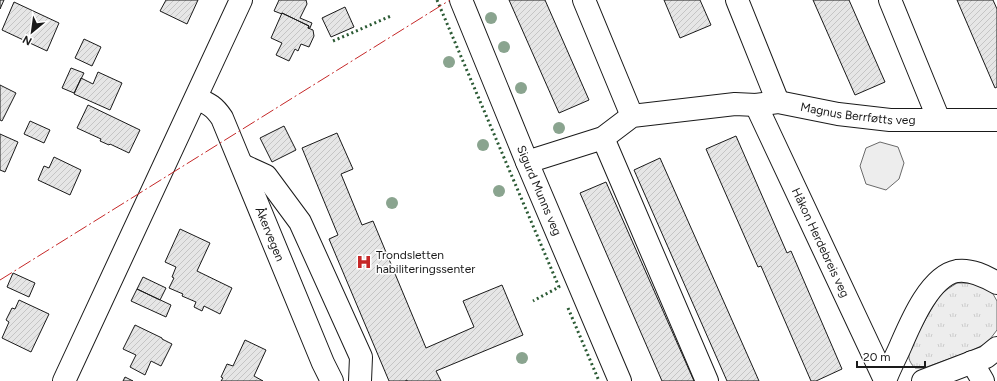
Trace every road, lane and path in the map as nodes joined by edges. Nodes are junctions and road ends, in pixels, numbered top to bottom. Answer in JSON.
{"nodes":[{"id":1,"x":241,"y":0,"type":"edge"},
{"id":2,"x":461,"y":0,"type":"edge"},
{"id":3,"x":584,"y":0,"type":"edge"},
{"id":4,"x":737,"y":0,"type":"edge"},
{"id":5,"x":890,"y":0,"type":"edge"},
{"id":6,"x":196,"y":98,"type":"junction"},
{"id":7,"x":778,"y":102,"type":"junction"},
{"id":8,"x":756,"y":105,"type":"junction"},
{"id":9,"x":632,"y":116,"type":"junction"},
{"id":10,"x":938,"y":120,"type":"junction"},
{"id":11,"x":997,"y":120,"type":"edge"},
{"id":12,"x":603,"y":138,"type":"junction"},
{"id":13,"x":527,"y":162,"type":"junction"},
{"id":14,"x":242,"y":165,"type":"junction"},
{"id":15,"x":997,"y":283,"type":"edge"},
{"id":16,"x":988,"y":357,"type":"edge"},
{"id":17,"x":885,"y":380,"type":"edge"},
{"id":18,"x":64,"y":381,"type":"edge"},
{"id":19,"x":332,"y":381,"type":"edge"},
{"id":20,"x":360,"y":381,"type":"edge"},
{"id":21,"x":620,"y":381,"type":"edge"},
{"id":22,"x":707,"y":381,"type":"edge"},
{"id":23,"x":923,"y":381,"type":"edge"},
{"id":24,"x":983,"y":381,"type":"edge"}],
"edges":[{"from":1,"to":6,"type":"street"},
{"from":2,"to":13,"type":"street","name":"Sigurd Munns veg"},
{"from":3,"to":9,"type":"street"},
{"from":4,"to":7,"type":"street"},
{"from":5,"to":10,"type":"street","name":"Magnus Berrføtts veg"},
{"from":6,"to":14,"type":"street","name":"Åkervegen"},
{"from":6,"to":18,"type":"street"},
{"from":7,"to":8,"type":"street","name":"Magnus Berrføtts veg"},
{"from":7,"to":10,"type":"street","name":"Magnus Berrføtts veg"},
{"from":8,"to":9,"type":"street","name":"Magnus Berrføtts veg"},
{"from":8,"to":17,"type":"street","name":"Håkon Herdebreis veg"},
{"from":9,"to":12,"type":"street"},
{"from":10,"to":11,"type":"street","name":"Magnus Berrføtts veg"},
{"from":12,"to":13,"type":"street"},
{"from":12,"to":22,"type":"street"},
{"from":13,"to":21,"type":"street","name":"Sigurd Munns veg"},
{"from":14,"to":19,"type":"street","name":"Åkervegen"},
{"from":14,"to":20,"type":"street"},
{"from":15,"to":17,"type":"street","name":"Håkon Herdebreis veg"},
{"from":16,"to":23,"type":"street"},
{"from":16,"to":24,"type":"street"}]}
